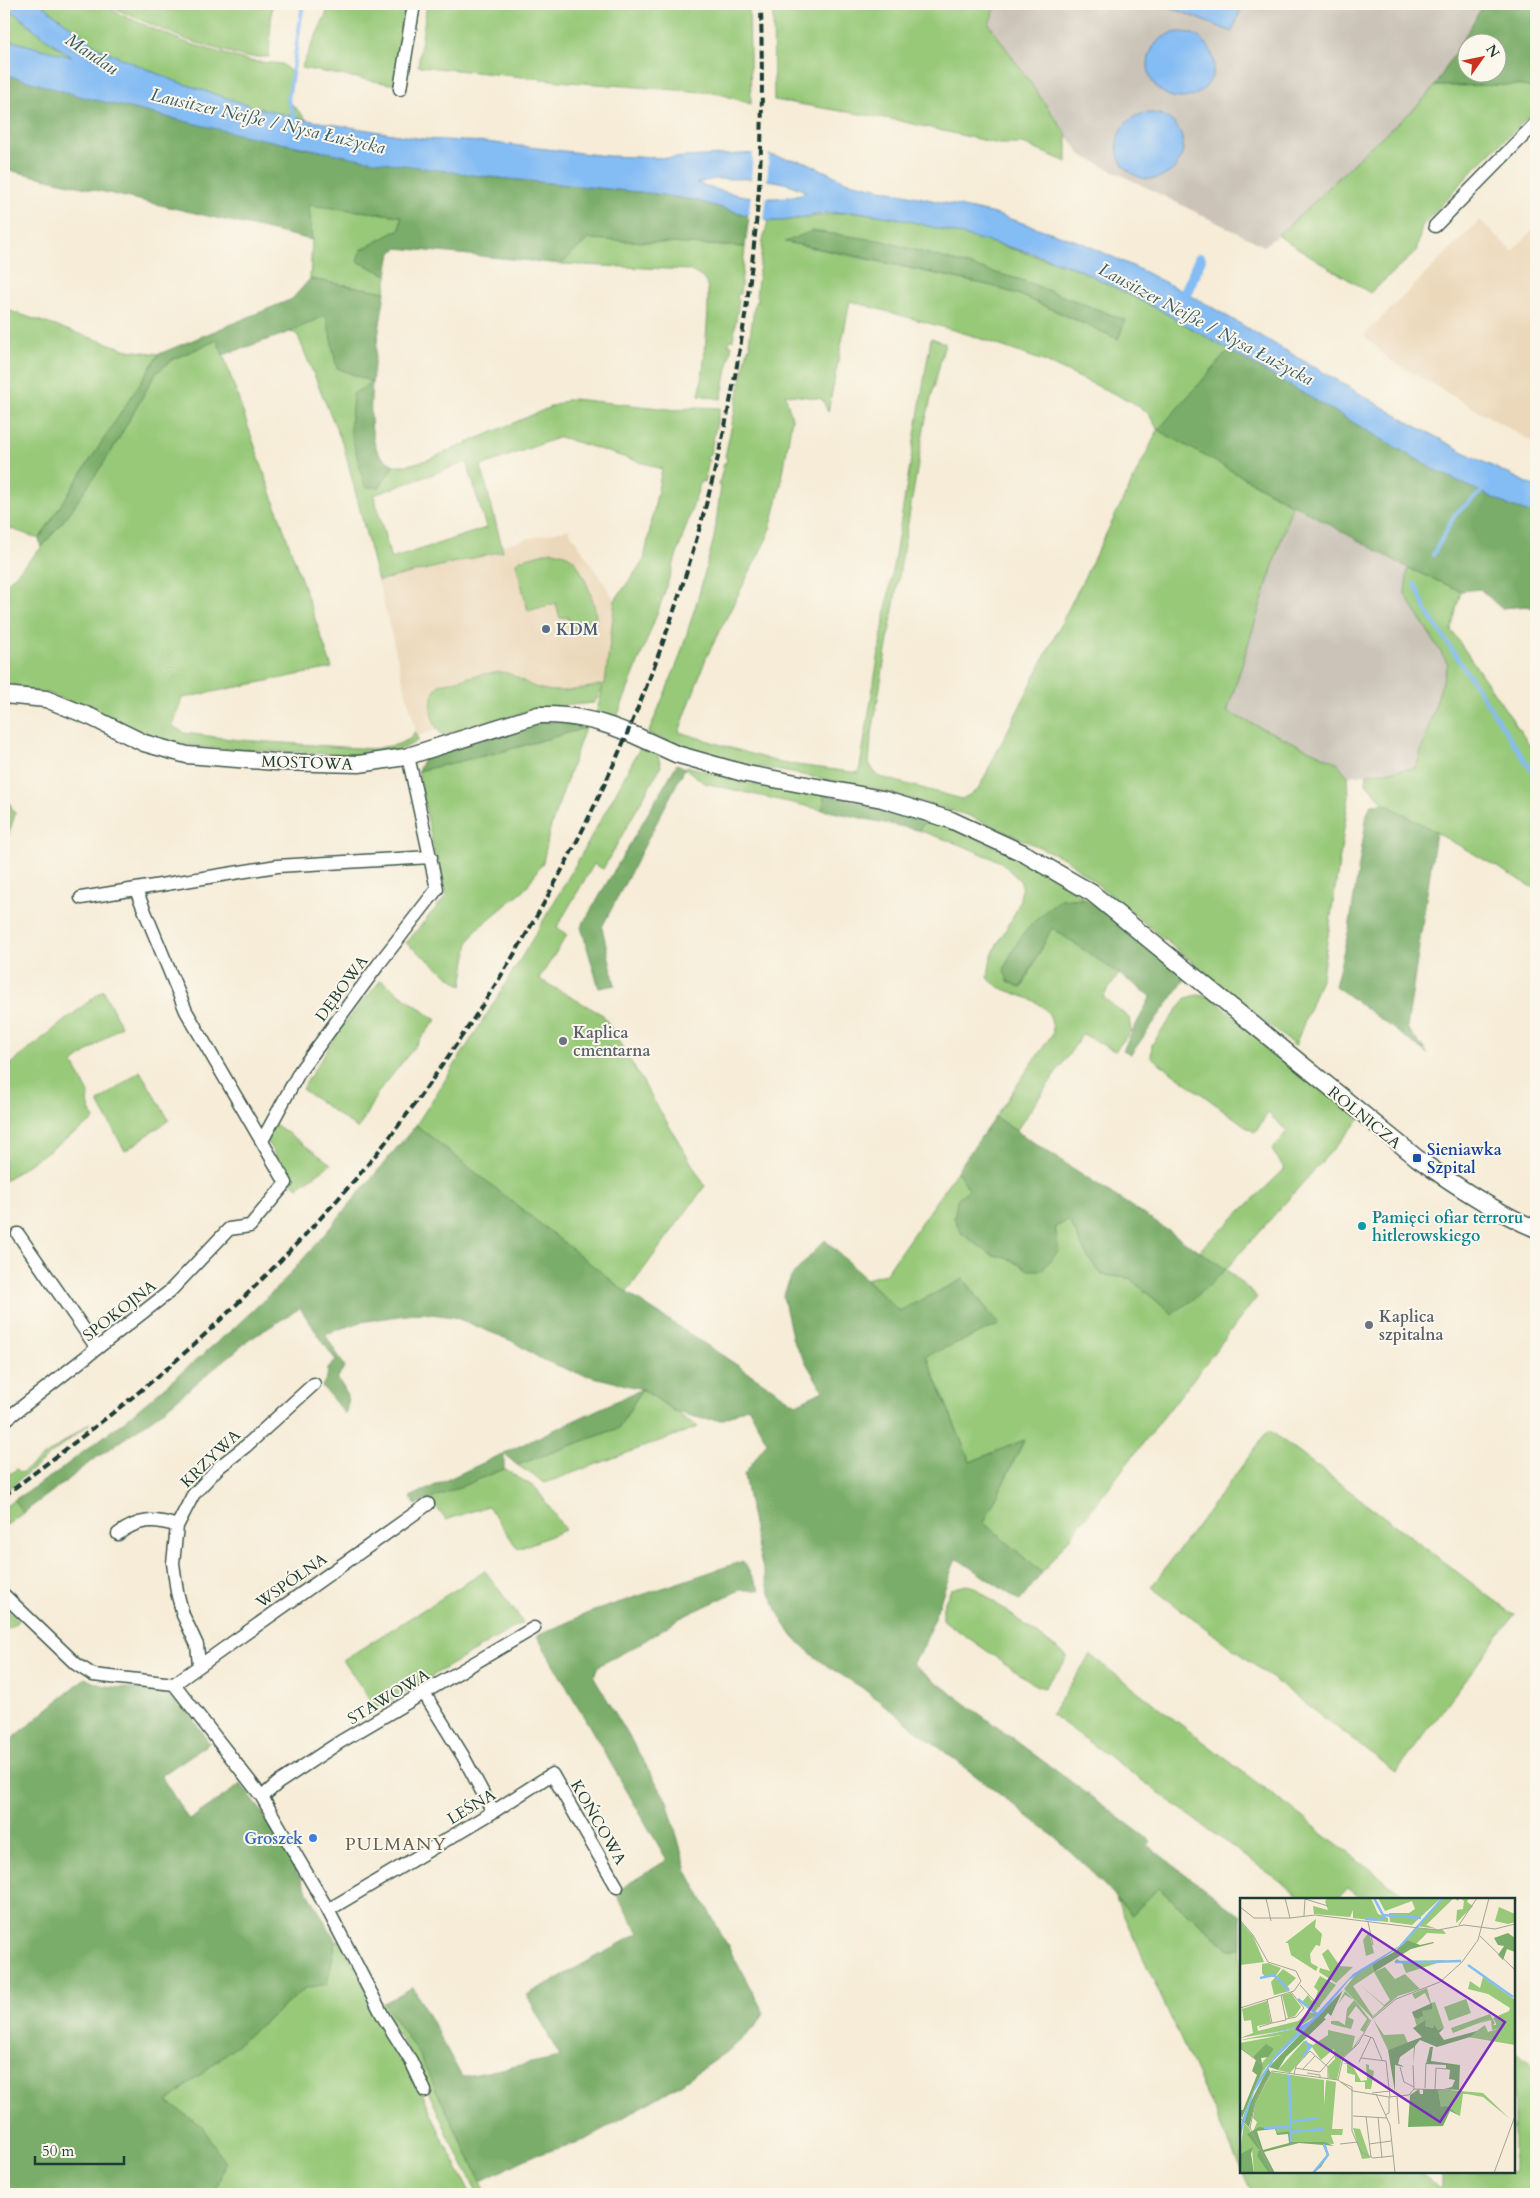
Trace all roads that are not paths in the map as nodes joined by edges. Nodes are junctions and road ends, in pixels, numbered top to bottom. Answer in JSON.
{"nodes":[{"id":1,"x":414,"y":4,"type":"edge"},
{"id":2,"x":400,"y":89,"type":"dead end"},
{"id":3,"x":1536,"y":123,"type":"edge"},
{"id":4,"x":1435,"y":226,"type":"dead end"},
{"id":5,"x":4,"y":695,"type":"edge"},
{"id":6,"x":623,"y":731,"type":"joint"},
{"id":7,"x":408,"y":756,"type":"junction"},
{"id":8,"x":431,"y":857,"type":"junction"},
{"id":9,"x":136,"y":890,"type":"junction"},
{"id":10,"x":81,"y":898,"type":"dead end"},
{"id":11,"x":262,"y":1139,"type":"junction"},
{"id":12,"x":1536,"y":1229,"type":"edge"},
{"id":13,"x":18,"y":1234,"type":"dead end"},
{"id":14,"x":97,"y":1348,"type":"junction"},
{"id":15,"x":314,"y":1384,"type":"dead end"},
{"id":16,"x":4,"y":1420,"type":"edge"},
{"id":17,"x":428,"y":1504,"type":"dead end"},
{"id":18,"x":177,"y":1526,"type":"junction"},
{"id":19,"x":118,"y":1534,"type":"dead end"},
{"id":20,"x":4,"y":1595,"type":"edge"},
{"id":21,"x":534,"y":1628,"type":"dead end"},
{"id":22,"x":199,"y":1665,"type":"junction"},
{"id":23,"x":174,"y":1684,"type":"junction"},
{"id":24,"x":424,"y":1693,"type":"junction"},
{"id":25,"x":552,"y":1774,"type":"joint"},
{"id":26,"x":262,"y":1797,"type":"junction"},
{"id":27,"x":493,"y":1812,"type":"junction"},
{"id":28,"x":618,"y":1887,"type":"dead end"},
{"id":29,"x":328,"y":1910,"type":"junction"},
{"id":30,"x":425,"y":2092,"type":"dead end"}],
"edges":[{"from":1,"to":2,"type":"street"},
{"from":3,"to":4,"type":"street"},
{"from":5,"to":7,"type":"street","name":"MOSTOWA"},
{"from":6,"to":7,"type":"street","name":"MOSTOWA"},
{"from":6,"to":12,"type":"street","name":"ROLNICZA"},
{"from":7,"to":8,"type":"street","name":"DĘBOWA"},
{"from":8,"to":9,"type":"street"},
{"from":8,"to":11,"type":"street","name":"DĘBOWA"},
{"from":9,"to":10,"type":"street"},
{"from":9,"to":11,"type":"street"},
{"from":11,"to":14,"type":"street","name":"SPOKOJNA"},
{"from":13,"to":14,"type":"street"},
{"from":14,"to":16,"type":"street","name":"SPOKOJNA"},
{"from":15,"to":18,"type":"street","name":"KRZYWA"},
{"from":17,"to":22,"type":"street","name":"WSPÓLNA"},
{"from":18,"to":19,"type":"street"},
{"from":18,"to":22,"type":"street","name":"KRZYWA"},
{"from":20,"to":23,"type":"street"},
{"from":21,"to":24,"type":"street","name":"STAWOWA"},
{"from":22,"to":23,"type":"street","name":"WSPÓLNA"},
{"from":23,"to":26,"type":"street"},
{"from":24,"to":26,"type":"street","name":"STAWOWA"},
{"from":24,"to":27,"type":"street"},
{"from":25,"to":27,"type":"street","name":"LEŚNA"},
{"from":25,"to":28,"type":"street","name":"KOŃCOWA"},
{"from":26,"to":29,"type":"street"},
{"from":27,"to":29,"type":"street","name":"LEŚNA"},
{"from":29,"to":30,"type":"street"}]}
